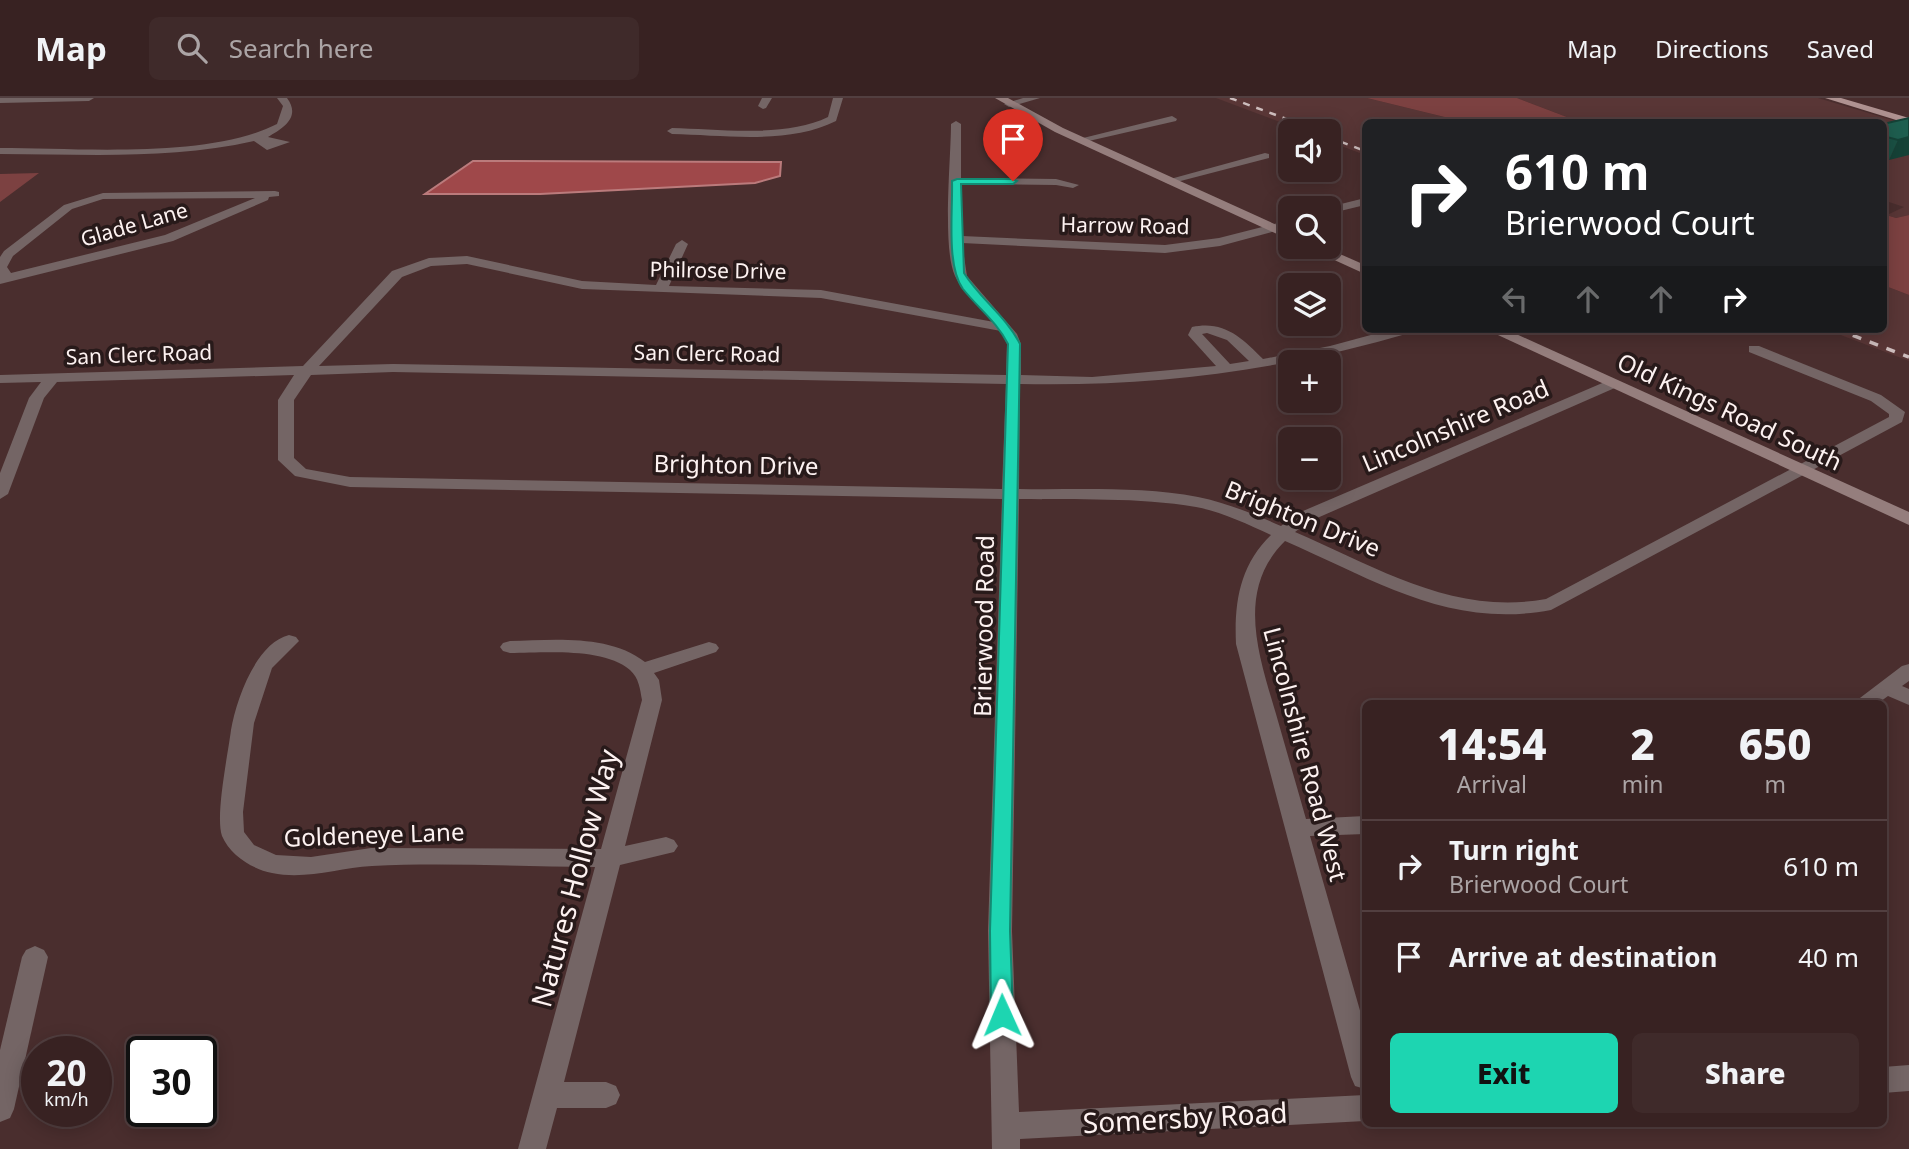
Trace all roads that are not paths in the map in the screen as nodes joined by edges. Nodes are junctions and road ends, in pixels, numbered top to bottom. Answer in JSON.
{"nodes":[{"id":1,"x":89,"y":98,"type":"edge"},
{"id":2,"x":282,"y":98,"type":"edge"},
{"id":3,"x":838,"y":98,"type":"edge"},
{"id":4,"x":1035,"y":98,"type":"edge"},
{"id":5,"x":1830,"y":98,"type":"edge"},
{"id":6,"x":1861,"y":98,"type":"edge"},
{"id":7,"x":0,"y":100,"type":"edge"},
{"id":8,"x":1004,"y":101,"type":"edge"},
{"id":9,"x":1909,"y":117,"type":"edge"},
{"id":10,"x":1172,"y":119,"type":"dead end"},
{"id":11,"x":956,"y":124,"type":"dead end"},
{"id":12,"x":672,"y":131,"type":"dead end"},
{"id":13,"x":1080,"y":140,"type":"junction"},
{"id":14,"x":0,"y":151,"type":"edge"},
{"id":15,"x":1265,"y":156,"type":"dead end"},
{"id":16,"x":957,"y":181,"type":"junction"},
{"id":17,"x":1169,"y":181,"type":"junction"},
{"id":18,"x":1073,"y":185,"type":"dead end"},
{"id":19,"x":1362,"y":202,"type":"edge"},
{"id":20,"x":1341,"y":207,"type":"edge"},
{"id":21,"x":1278,"y":226,"type":"edge"},
{"id":22,"x":1272,"y":228,"type":"junction"},
{"id":23,"x":1278,"y":231,"type":"edge"},
{"id":24,"x":956,"y":239,"type":"junction"},
{"id":25,"x":682,"y":244,"type":"dead end"},
{"id":26,"x":1340,"y":259,"type":"edge"},
{"id":27,"x":1362,"y":269,"type":"edge"},
{"id":28,"x":3,"y":279,"type":"edge"},
{"id":29,"x":661,"y":289,"type":"junction"},
{"id":30,"x":1006,"y":328,"type":"junction"},
{"id":31,"x":1394,"y":333,"type":"edge"},
{"id":32,"x":1502,"y":333,"type":"edge"},
{"id":33,"x":1754,"y":349,"type":"dead end"},
{"id":34,"x":1260,"y":364,"type":"junction"},
{"id":35,"x":309,"y":369,"type":"junction"},
{"id":36,"x":1227,"y":369,"type":"junction"},
{"id":37,"x":52,"y":377,"type":"junction"},
{"id":38,"x":0,"y":379,"type":"edge"},
{"id":39,"x":1013,"y":381,"type":"junction"},
{"id":40,"x":1612,"y":384,"type":"junction"},
{"id":41,"x":1801,"y":470,"type":"junction"},
{"id":42,"x":4,"y":473,"type":"edge"},
{"id":43,"x":1010,"y":493,"type":"junction"},
{"id":44,"x":0,"y":494,"type":"edge"},
{"id":45,"x":1909,"y":519,"type":"edge"},
{"id":46,"x":1281,"y":532,"type":"junction"},
{"id":47,"x":289,"y":640,"type":"dead end"},
{"id":48,"x":510,"y":647,"type":"dead end"},
{"id":49,"x":709,"y":648,"type":"dead end"},
{"id":50,"x":643,"y":670,"type":"junction"},
{"id":51,"x":1909,"y":671,"type":"edge"},
{"id":52,"x":1887,"y":687,"type":"junction"},
{"id":53,"x":1909,"y":698,"type":"edge"},
{"id":54,"x":1869,"y":700,"type":"edge"},
{"id":55,"x":1362,"y":825,"type":"edge"},
{"id":56,"x":1297,"y":828,"type":"junction"},
{"id":57,"x":666,"y":846,"type":"dead end"},
{"id":58,"x":610,"y":858,"type":"junction"},
{"id":59,"x":35,"y":957,"type":"dead end"},
{"id":60,"x":1362,"y":1066,"type":"edge"},
{"id":61,"x":1909,"y":1078,"type":"edge"},
{"id":62,"x":1887,"y":1080,"type":"edge"},
{"id":63,"x":606,"y":1094,"type":"dead end"},
{"id":64,"x":546,"y":1095,"type":"junction"},
{"id":65,"x":1362,"y":1108,"type":"edge"},
{"id":66,"x":0,"y":1109,"type":"edge"},
{"id":67,"x":1006,"y":1138,"type":"edge"},
{"id":68,"x":532,"y":1149,"type":"edge"}],
"edges":[{"from":1,"to":7,"type":"street"},
{"from":2,"to":14,"type":"street"},
{"from":3,"to":12,"type":"street"},
{"from":4,"to":8,"type":"street"},
{"from":5,"to":9,"type":"main road"},
{"from":6,"to":9,"type":"main road"},
{"from":8,"to":13,"type":"street"},
{"from":10,"to":13,"type":"street"},
{"from":11,"to":16,"type":"street"},
{"from":13,"to":17,"type":"street"},
{"from":15,"to":17,"type":"street"},
{"from":16,"to":18,"type":"street"},
{"from":16,"to":24,"type":"street"},
{"from":17,"to":22,"type":"street"},
{"from":19,"to":20,"type":"street"},
{"from":21,"to":22,"type":"street","name":"Harrow Road"},
{"from":22,"to":23,"type":"street"},
{"from":22,"to":24,"type":"street","name":"Harrow Road"},
{"from":24,"to":30,"type":"street"},
{"from":25,"to":29,"type":"street"},
{"from":26,"to":27,"type":"street"},
{"from":28,"to":28,"type":"street","name":"Glade Lane"},
{"from":29,"to":30,"type":"street","name":"Philrose Drive"},
{"from":29,"to":35,"type":"street","name":"Philrose Drive"},
{"from":30,"to":39,"type":"street","name":"Brierwood Road"},
{"from":31,"to":34,"type":"street","name":"San Clerc Road"},
{"from":32,"to":40,"type":"street","name":"Old Kings Road South"},
{"from":33,"to":41,"type":"street","name":"Brighton Drive"},
{"from":34,"to":36,"type":"street","name":"San Clerc Road"},
{"from":34,"to":36,"type":"street"},
{"from":35,"to":37,"type":"street","name":"San Clerc Road"},
{"from":35,"to":39,"type":"street","name":"San Clerc Road"},
{"from":35,"to":43,"type":"street","name":"Brighton Drive"},
{"from":36,"to":39,"type":"street","name":"San Clerc Road"},
{"from":37,"to":38,"type":"street","name":"San Clerc Road"},
{"from":37,"to":42,"type":"street"},
{"from":39,"to":43,"type":"street","name":"Brierwood Road"},
{"from":40,"to":41,"type":"street","name":"Old Kings Road South"},
{"from":40,"to":46,"type":"street","name":"Lincolnshire Road"},
{"from":41,"to":45,"type":"street","name":"Old Kings Road South"},
{"from":41,"to":46,"type":"street","name":"Brighton Drive"},
{"from":42,"to":44,"type":"street"},
{"from":43,"to":46,"type":"street","name":"Brighton Drive"},
{"from":43,"to":67,"type":"street","name":"Brierwood Road"},
{"from":46,"to":56,"type":"street","name":"Lincolnshire Road West"},
{"from":47,"to":58,"type":"street","name":"Goldeneye Lane"},
{"from":48,"to":50,"type":"street"},
{"from":49,"to":50,"type":"street"},
{"from":50,"to":58,"type":"street","name":"Natures Hollow Way"},
{"from":51,"to":52,"type":"street"},
{"from":52,"to":53,"type":"street"},
{"from":52,"to":54,"type":"street"},
{"from":55,"to":56,"type":"street"},
{"from":56,"to":60,"type":"street","name":"Lincolnshire Road West"},
{"from":57,"to":58,"type":"street","name":"Goldeneye Lane"},
{"from":58,"to":64,"type":"street","name":"Natures Hollow Way"},
{"from":59,"to":66,"type":"street"},
{"from":61,"to":62,"type":"street"},
{"from":63,"to":64,"type":"street"},
{"from":64,"to":68,"type":"street","name":"Natures Hollow Way"},
{"from":65,"to":67,"type":"street","name":"Somersby Road"}]}
